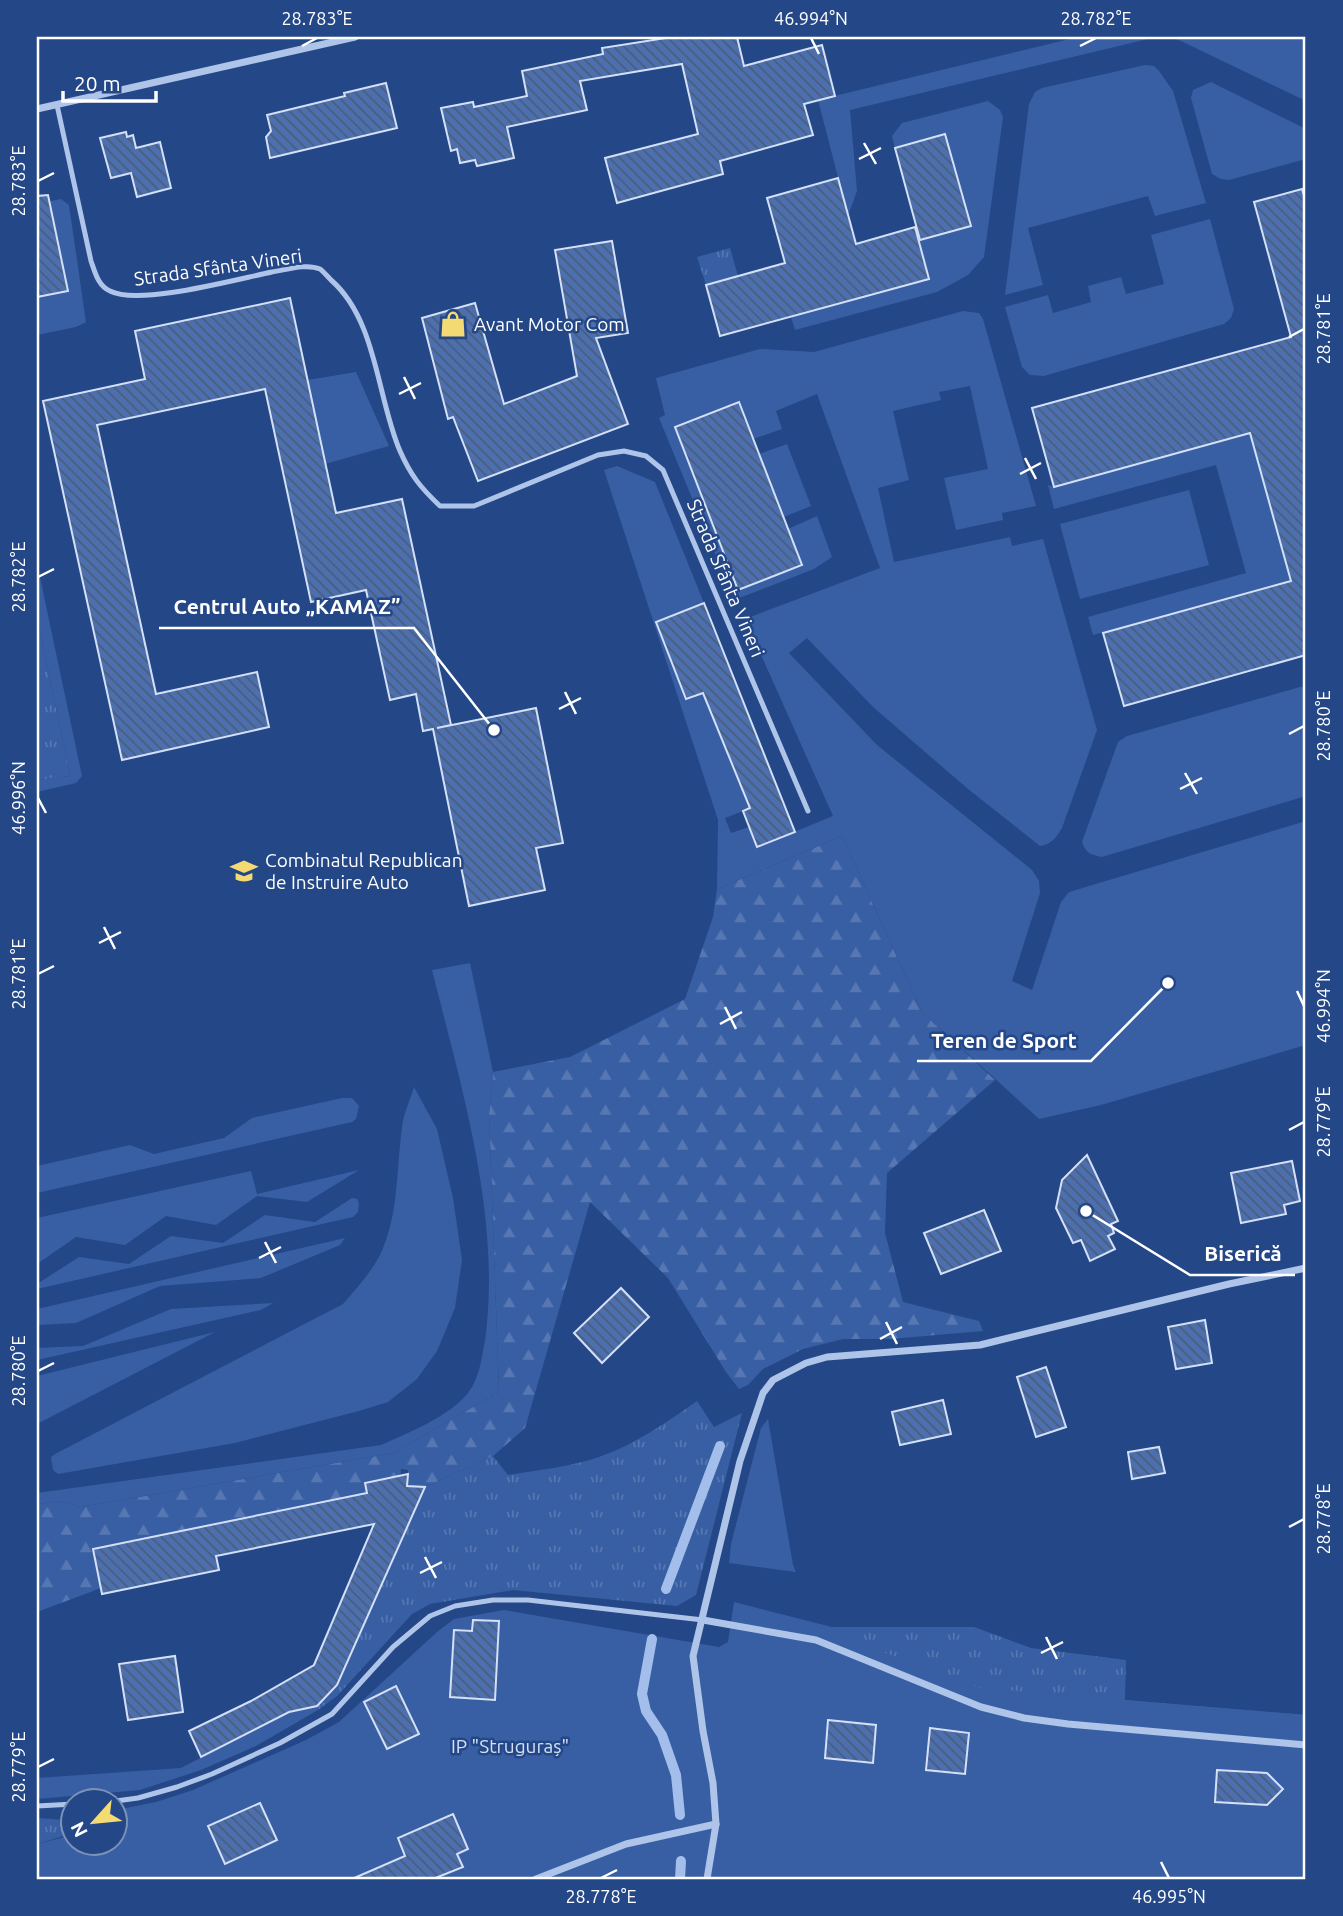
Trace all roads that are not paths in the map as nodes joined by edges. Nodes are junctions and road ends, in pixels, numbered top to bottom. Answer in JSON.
{"nodes":[{"id":1,"x":355,"y":37,"type":"edge"},
{"id":2,"x":57,"y":105,"type":"junction"},
{"id":3,"x":37,"y":109,"type":"edge"},
{"id":4,"x":808,"y":811,"type":"dead end"},
{"id":5,"x":1306,"y":1268,"type":"edge"},
{"id":6,"x":703,"y":1620,"type":"junction"},
{"id":7,"x":1306,"y":1745,"type":"edge"},
{"id":8,"x":130,"y":1799,"type":"edge"},
{"id":9,"x":60,"y":1805,"type":"edge"},
{"id":10,"x":37,"y":1806,"type":"edge"},
{"id":11,"x":716,"y":1824,"type":"junction"},
{"id":12,"x":536,"y":1879,"type":"edge"},
{"id":13,"x":707,"y":1879,"type":"edge"}],
"edges":[{"from":1,"to":2,"type":"street"},
{"from":2,"to":3,"type":"street"},
{"from":2,"to":4,"type":"lane","name":"Strada Sfânta Vineri"},
{"from":5,"to":6,"type":"street"},
{"from":6,"to":7,"type":"street"},
{"from":6,"to":8,"type":"lane"},
{"from":6,"to":11,"type":"street"},
{"from":9,"to":10,"type":"lane"},
{"from":11,"to":12,"type":"street"},
{"from":11,"to":13,"type":"street"}]}
